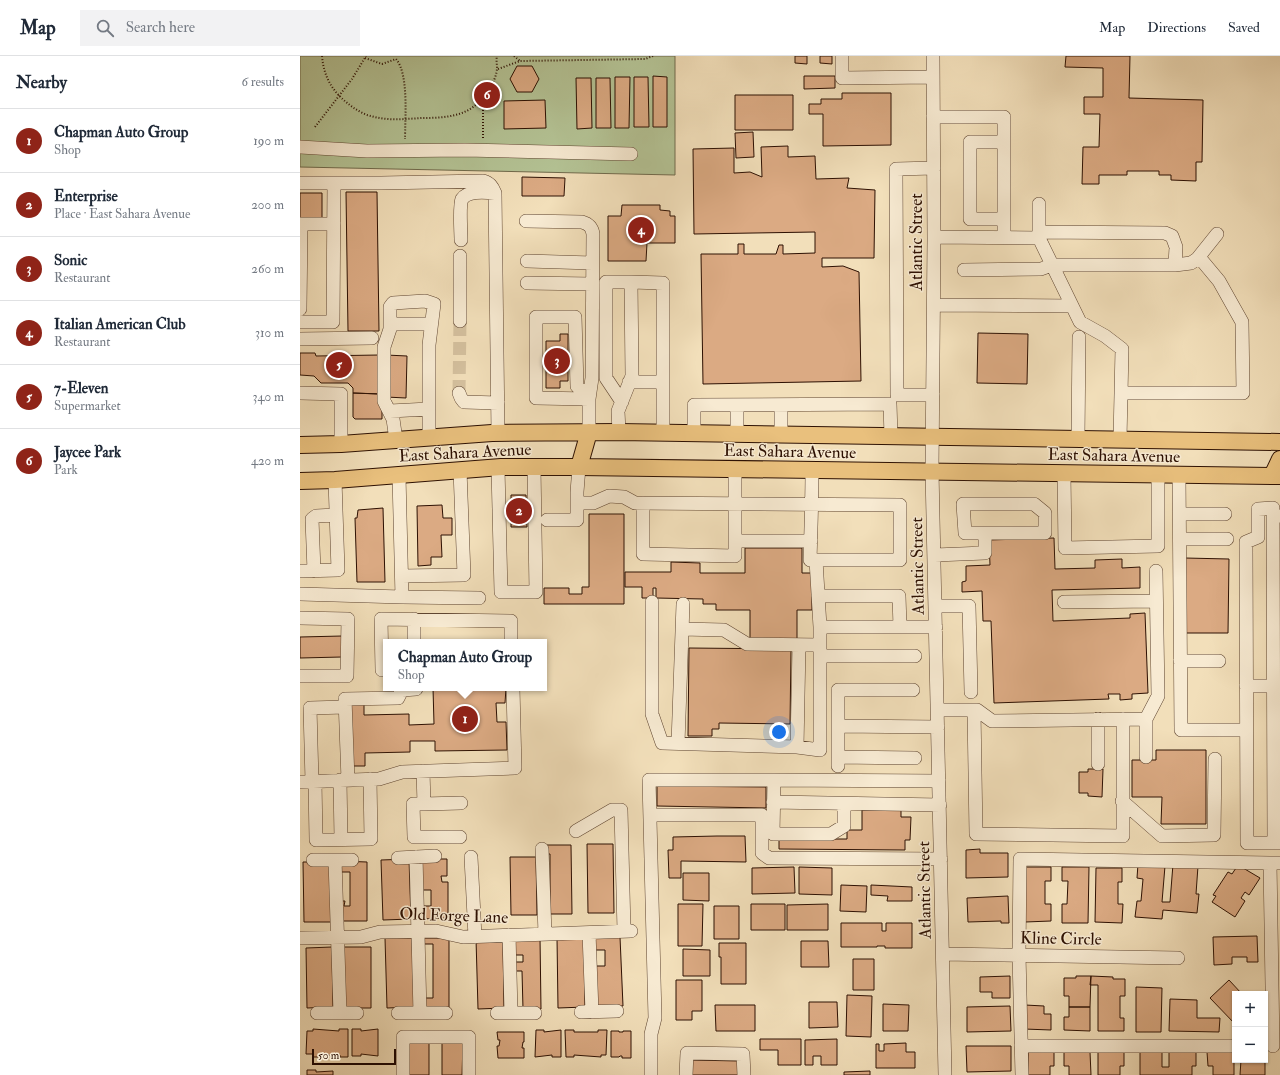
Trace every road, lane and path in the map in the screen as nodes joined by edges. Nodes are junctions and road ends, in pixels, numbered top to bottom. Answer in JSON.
{"nodes":[{"id":1,"x":322,"y":56,"type":"edge"},
{"id":2,"x":497,"y":56,"type":"edge"},
{"id":3,"x":514,"y":56,"type":"edge"},
{"id":4,"x":540,"y":56,"type":"edge"},
{"id":5,"x":653,"y":56,"type":"edge"},
{"id":6,"x":842,"y":56,"type":"edge"},
{"id":7,"x":933,"y":56,"type":"edge"},
{"id":8,"x":365,"y":57,"type":"edge"},
{"id":9,"x":638,"y":58,"type":"edge"},
{"id":10,"x":540,"y":60,"type":"junction"},
{"id":11,"x":520,"y":61,"type":"junction"},
{"id":12,"x":498,"y":69,"type":"junction"},
{"id":13,"x":933,"y":77,"type":"junction"},
{"id":14,"x":339,"y":96,"type":"junction"},
{"id":15,"x":484,"y":98,"type":"junction"},
{"id":16,"x":934,"y":117,"type":"junction"},
{"id":17,"x":405,"y":119,"type":"junction"},
{"id":18,"x":315,"y":127,"type":"dead end"},
{"id":19,"x":484,"y":141,"type":"dead end"},
{"id":20,"x":405,"y":142,"type":"dead end"},
{"id":21,"x":1004,"y":142,"type":"junction"},
{"id":22,"x":300,"y":147,"type":"edge"},
{"id":23,"x":631,"y":154,"type":"dead end"},
{"id":24,"x":934,"y":168,"type":"junction"},
{"id":25,"x":300,"y":184,"type":"edge"},
{"id":26,"x":334,"y":184,"type":"junction"},
{"id":27,"x":495,"y":193,"type":"junction"},
{"id":28,"x":1039,"y":204,"type":"dead end"},
{"id":29,"x":1004,"y":220,"type":"junction"},
{"id":30,"x":526,"y":221,"type":"dead end"},
{"id":31,"x":300,"y":224,"type":"edge"},
{"id":32,"x":334,"y":224,"type":"junction"},
{"id":33,"x":1218,"y":234,"type":"dead end"},
{"id":34,"x":1039,"y":235,"type":"junction"},
{"id":35,"x":934,"y":237,"type":"junction"},
{"id":36,"x":1004,"y":238,"type":"junction"},
{"id":37,"x":461,"y":240,"type":"dead end"},
{"id":38,"x":460,"y":256,"type":"dead end"},
{"id":39,"x":1199,"y":257,"type":"junction"},
{"id":40,"x":527,"y":261,"type":"dead end"},
{"id":41,"x":592,"y":263,"type":"junction"},
{"id":42,"x":1052,"y":265,"type":"junction"},
{"id":43,"x":1175,"y":265,"type":"junction"},
{"id":44,"x":964,"y":270,"type":"dead end"},
{"id":45,"x":631,"y":282,"type":"junction"},
{"id":46,"x":527,"y":283,"type":"dead end"},
{"id":47,"x":592,"y":284,"type":"junction"},
{"id":48,"x":934,"y":305,"type":"junction"},
{"id":49,"x":1072,"y":306,"type":"junction"},
{"id":50,"x":300,"y":309,"type":"edge"},
{"id":51,"x":460,"y":321,"type":"tunnel mouth"},
{"id":52,"x":300,"y":322,"type":"edge"},
{"id":53,"x":396,"y":324,"type":"dead end"},
{"id":54,"x":431,"y":324,"type":"junction"},
{"id":55,"x":1078,"y":337,"type":"dead end"},
{"id":56,"x":372,"y":338,"type":"dead end"},
{"id":57,"x":300,"y":339,"type":"edge"},
{"id":58,"x":629,"y":382,"type":"junction"},
{"id":59,"x":663,"y":382,"type":"junction"},
{"id":60,"x":300,"y":393,"type":"edge"},
{"id":61,"x":459,"y":393,"type":"dead end"},
{"id":62,"x":1121,"y":393,"type":"junction"},
{"id":63,"x":933,"y":396,"type":"junction"},
{"id":64,"x":588,"y":399,"type":"junction"},
{"id":65,"x":893,"y":400,"type":"junction"},
{"id":66,"x":622,"y":402,"type":"junction"},
{"id":67,"x":498,"y":403,"type":"junction"},
{"id":68,"x":737,"y":405,"type":"junction"},
{"id":69,"x":781,"y":405,"type":"junction"},
{"id":70,"x":429,"y":409,"type":"junction"},
{"id":71,"x":390,"y":411,"type":"junction"},
{"id":72,"x":589,"y":432,"type":"junction"},
{"id":73,"x":619,"y":432,"type":"junction"},
{"id":74,"x":498,"y":433,"type":"junction"},
{"id":75,"x":663,"y":433,"type":"junction"},
{"id":76,"x":694,"y":433,"type":"junction"},
{"id":77,"x":737,"y":434,"type":"junction"},
{"id":78,"x":781,"y":434,"type":"junction"},
{"id":79,"x":890,"y":436,"type":"junction"},
{"id":80,"x":429,"y":437,"type":"junction"},
{"id":81,"x":933,"y":437,"type":"junction"},
{"id":82,"x":1078,"y":439,"type":"junction"},
{"id":83,"x":1120,"y":439,"type":"junction"},
{"id":84,"x":396,"y":440,"type":"junction"},
{"id":85,"x":1280,"y":442,"type":"edge"},
{"id":86,"x":341,"y":444,"type":"junction"},
{"id":87,"x":300,"y":446,"type":"edge"},
{"id":88,"x":1280,"y":459,"type":"edge"},
{"id":89,"x":534,"y":467,"type":"junction"},
{"id":90,"x":578,"y":467,"type":"junction"},
{"id":91,"x":498,"y":468,"type":"junction"},
{"id":92,"x":736,"y":469,"type":"junction"},
{"id":93,"x":460,"y":470,"type":"junction"},
{"id":94,"x":812,"y":470,"type":"junction"},
{"id":95,"x":932,"y":471,"type":"junction"},
{"id":96,"x":1064,"y":474,"type":"junction"},
{"id":97,"x":1158,"y":475,"type":"junction"},
{"id":98,"x":1179,"y":475,"type":"junction"},
{"id":99,"x":399,"y":476,"type":"junction"},
{"id":100,"x":1276,"y":476,"type":"edge"},
{"id":101,"x":335,"y":480,"type":"junction"},
{"id":102,"x":300,"y":481,"type":"edge"},
{"id":103,"x":576,"y":503,"type":"junction"},
{"id":104,"x":643,"y":503,"type":"junction"},
{"id":105,"x":736,"y":504,"type":"junction"},
{"id":106,"x":812,"y":504,"type":"junction"},
{"id":107,"x":1276,"y":512,"type":"edge"},
{"id":108,"x":1180,"y":514,"type":"junction"},
{"id":109,"x":1225,"y":514,"type":"dead end"},
{"id":110,"x":336,"y":515,"type":"junction"},
{"id":111,"x":547,"y":520,"type":"dead end"},
{"id":112,"x":984,"y":533,"type":"junction"},
{"id":113,"x":1045,"y":533,"type":"junction"},
{"id":114,"x":1065,"y":533,"type":"junction"},
{"id":115,"x":1180,"y":539,"type":"junction"},
{"id":116,"x":1227,"y":539,"type":"dead end"},
{"id":117,"x":736,"y":541,"type":"junction"},
{"id":118,"x":811,"y":541,"type":"junction"},
{"id":119,"x":935,"y":555,"type":"junction"},
{"id":120,"x":816,"y":560,"type":"junction"},
{"id":121,"x":314,"y":570,"type":"junction"},
{"id":122,"x":300,"y":571,"type":"edge"},
{"id":123,"x":1156,"y":571,"type":"dead end"},
{"id":124,"x":402,"y":576,"type":"junction"},
{"id":125,"x":300,"y":594,"type":"edge"},
{"id":126,"x":818,"y":596,"type":"junction"},
{"id":127,"x":402,"y":597,"type":"junction"},
{"id":128,"x":479,"y":598,"type":"dead end"},
{"id":129,"x":1156,"y":601,"type":"junction"},
{"id":130,"x":652,"y":602,"type":"dead end"},
{"id":131,"x":1064,"y":602,"type":"dead end"},
{"id":132,"x":683,"y":604,"type":"dead end"},
{"id":133,"x":936,"y":606,"type":"junction"},
{"id":134,"x":300,"y":618,"type":"edge"},
{"id":135,"x":414,"y":619,"type":"junction"},
{"id":136,"x":820,"y":627,"type":"junction"},
{"id":137,"x":900,"y":627,"type":"junction"},
{"id":138,"x":936,"y":627,"type":"junction"},
{"id":139,"x":682,"y":629,"type":"junction"},
{"id":140,"x":414,"y":639,"type":"edge"},
{"id":141,"x":511,"y":639,"type":"edge"},
{"id":142,"x":799,"y":645,"type":"junction"},
{"id":143,"x":820,"y":651,"type":"junction"},
{"id":144,"x":916,"y":656,"type":"dead end"},
{"id":145,"x":1180,"y":661,"type":"junction"},
{"id":146,"x":1219,"y":661,"type":"dead end"},
{"id":147,"x":383,"y":670,"type":"edge"},
{"id":148,"x":300,"y":676,"type":"edge"},
{"id":149,"x":1246,"y":686,"type":"junction"},
{"id":150,"x":1277,"y":686,"type":"edge"},
{"id":151,"x":913,"y":690,"type":"dead end"},
{"id":152,"x":402,"y":691,"type":"edge"},
{"id":153,"x":513,"y":691,"type":"edge"},
{"id":154,"x":971,"y":692,"type":"dead end"},
{"id":155,"x":345,"y":707,"type":"junction"},
{"id":156,"x":938,"y":710,"type":"junction"},
{"id":157,"x":974,"y":710,"type":"junction"},
{"id":158,"x":1123,"y":719,"type":"junction"},
{"id":159,"x":1146,"y":719,"type":"junction"},
{"id":160,"x":1098,"y":720,"type":"junction"},
{"id":161,"x":838,"y":726,"type":"junction"},
{"id":162,"x":938,"y":727,"type":"junction"},
{"id":163,"x":1246,"y":730,"type":"junction"},
{"id":164,"x":678,"y":743,"type":"junction"},
{"id":165,"x":797,"y":747,"type":"junction"},
{"id":166,"x":1146,"y":757,"type":"dead end"},
{"id":167,"x":915,"y":758,"type":"dead end"},
{"id":168,"x":1215,"y":759,"type":"dead end"},
{"id":169,"x":1098,"y":764,"type":"dead end"},
{"id":170,"x":423,"y":771,"type":"junction"},
{"id":171,"x":370,"y":779,"type":"junction"},
{"id":172,"x":344,"y":780,"type":"junction"},
{"id":173,"x":774,"y":780,"type":"junction"},
{"id":174,"x":309,"y":781,"type":"edge"},
{"id":175,"x":939,"y":781,"type":"junction"},
{"id":176,"x":1122,"y":801,"type":"junction"},
{"id":177,"x":774,"y":802,"type":"junction"},
{"id":178,"x":461,"y":803,"type":"dead end"},
{"id":179,"x":424,"y":804,"type":"junction"},
{"id":180,"x":844,"y":804,"type":"junction"},
{"id":181,"x":940,"y":805,"type":"junction"},
{"id":182,"x":650,"y":815,"type":"junction"},
{"id":183,"x":576,"y":832,"type":"dead end"},
{"id":184,"x":460,"y":837,"type":"dead end"},
{"id":185,"x":341,"y":840,"type":"junction"},
{"id":186,"x":1277,"y":843,"type":"edge"},
{"id":187,"x":542,"y":849,"type":"dead end"},
{"id":188,"x":435,"y":856,"type":"dead end"},
{"id":189,"x":416,"y":857,"type":"junction"},
{"id":190,"x":472,"y":857,"type":"dead end"},
{"id":191,"x":398,"y":858,"type":"dead end"},
{"id":192,"x":941,"y":859,"type":"junction"},
{"id":193,"x":313,"y":860,"type":"dead end"},
{"id":194,"x":335,"y":860,"type":"junction"},
{"id":195,"x":352,"y":860,"type":"dead end"},
{"id":196,"x":1275,"y":863,"type":"edge"},
{"id":197,"x":418,"y":932,"type":"junction"},
{"id":198,"x":589,"y":933,"type":"junction"},
{"id":199,"x":545,"y":934,"type":"junction"},
{"id":200,"x":509,"y":935,"type":"junction"},
{"id":201,"x":474,"y":936,"type":"junction"},
{"id":202,"x":338,"y":937,"type":"junction"},
{"id":203,"x":300,"y":938,"type":"edge"},
{"id":204,"x":943,"y":954,"type":"junction"},
{"id":205,"x":1019,"y":955,"type":"junction"},
{"id":206,"x":1178,"y":958,"type":"dead end"},
{"id":207,"x":617,"y":1011,"type":"dead end"},
{"id":208,"x":317,"y":1013,"type":"dead end"},
{"id":209,"x":340,"y":1013,"type":"junction"},
{"id":210,"x":357,"y":1013,"type":"dead end"},
{"id":211,"x":398,"y":1013,"type":"dead end"},
{"id":212,"x":420,"y":1013,"type":"junction"},
{"id":213,"x":446,"y":1013,"type":"dead end"},
{"id":214,"x":497,"y":1013,"type":"dead end"},
{"id":215,"x":511,"y":1013,"type":"junction"},
{"id":216,"x":535,"y":1013,"type":"dead end"},
{"id":217,"x":1020,"y":1046,"type":"junction"},
{"id":218,"x":1232,"y":1046,"type":"edge"},
{"id":219,"x":1273,"y":1046,"type":"edge"},
{"id":220,"x":403,"y":1075,"type":"edge"},
{"id":221,"x":469,"y":1075,"type":"edge"},
{"id":222,"x":651,"y":1075,"type":"edge"},
{"id":223,"x":686,"y":1075,"type":"edge"},
{"id":224,"x":744,"y":1075,"type":"edge"},
{"id":225,"x":945,"y":1075,"type":"edge"},
{"id":226,"x":1022,"y":1075,"type":"edge"}],
"edges":[{"from":1,"to":14,"type":"path"},
{"from":2,"to":12,"type":"path"},
{"from":3,"to":11,"type":"path"},
{"from":4,"to":10,"type":"path"},
{"from":5,"to":9,"type":"path"},
{"from":6,"to":13,"type":"street"},
{"from":7,"to":13,"type":"street","name":"Atlantic Street"},
{"from":8,"to":14,"type":"path"},
{"from":8,"to":17,"type":"path"},
{"from":9,"to":10,"type":"path"},
{"from":10,"to":11,"type":"path"},
{"from":11,"to":12,"type":"path"},
{"from":12,"to":15,"type":"path"},
{"from":13,"to":16,"type":"street","name":"Atlantic Street"},
{"from":14,"to":17,"type":"path"},
{"from":14,"to":18,"type":"path"},
{"from":15,"to":17,"type":"path"},
{"from":15,"to":19,"type":"path"},
{"from":16,"to":21,"type":"street"},
{"from":16,"to":24,"type":"street","name":"Atlantic Street"},
{"from":17,"to":20,"type":"path"},
{"from":21,"to":29,"type":"street"},
{"from":21,"to":29,"type":"street"},
{"from":22,"to":23,"type":"street"},
{"from":24,"to":35,"type":"street","name":"Atlantic Street"},
{"from":24,"to":65,"type":"street"},
{"from":25,"to":26,"type":"street"},
{"from":26,"to":27,"type":"street"},
{"from":26,"to":32,"type":"street"},
{"from":27,"to":37,"type":"street"},
{"from":27,"to":67,"type":"street"},
{"from":28,"to":34,"type":"street"},
{"from":29,"to":36,"type":"street"},
{"from":30,"to":41,"type":"street"},
{"from":31,"to":32,"type":"street"},
{"from":31,"to":50,"type":"street"},
{"from":32,"to":52,"type":"street"},
{"from":33,"to":39,"type":"street"},
{"from":34,"to":36,"type":"street"},
{"from":34,"to":42,"type":"street"},
{"from":34,"to":43,"type":"street"},
{"from":35,"to":36,"type":"street"},
{"from":35,"to":48,"type":"street","name":"Atlantic Street"},
{"from":38,"to":51,"type":"street"},
{"from":39,"to":43,"type":"street"},
{"from":39,"to":62,"type":"street"},
{"from":40,"to":41,"type":"street"},
{"from":41,"to":47,"type":"street"},
{"from":42,"to":43,"type":"street"},
{"from":42,"to":44,"type":"street"},
{"from":42,"to":49,"type":"street"},
{"from":45,"to":58,"type":"street"},
{"from":45,"to":59,"type":"street"},
{"from":45,"to":66,"type":"street"},
{"from":46,"to":47,"type":"street"},
{"from":47,"to":64,"type":"street"},
{"from":48,"to":49,"type":"street"},
{"from":48,"to":63,"type":"street","name":"Atlantic Street"},
{"from":49,"to":62,"type":"street"},
{"from":53,"to":54,"type":"street"},
{"from":54,"to":70,"type":"street"},
{"from":54,"to":71,"type":"street"},
{"from":55,"to":82,"type":"street"},
{"from":56,"to":57,"type":"street"},
{"from":58,"to":59,"type":"street"},
{"from":58,"to":66,"type":"street"},
{"from":59,"to":75,"type":"street"},
{"from":60,"to":86,"type":"street"},
{"from":61,"to":67,"type":"street"},
{"from":62,"to":83,"type":"street"},
{"from":63,"to":65,"type":"street"},
{"from":63,"to":81,"type":"street","name":"Atlantic Street"},
{"from":64,"to":64,"type":"street"},
{"from":64,"to":72,"type":"street"},
{"from":65,"to":69,"type":"street"},
{"from":65,"to":79,"type":"street"},
{"from":66,"to":73,"type":"street"},
{"from":67,"to":74,"type":"street"},
{"from":68,"to":69,"type":"street"},
{"from":68,"to":76,"type":"street"},
{"from":68,"to":77,"type":"street"},
{"from":69,"to":78,"type":"street"},
{"from":70,"to":71,"type":"street"},
{"from":70,"to":80,"type":"street"},
{"from":71,"to":84,"type":"street"},
{"from":72,"to":73,"type":"main road","name":"East Sahara Avenue"},
{"from":72,"to":74,"type":"main road","name":"East Sahara Avenue"},
{"from":72,"to":90,"type":"main road"},
{"from":73,"to":75,"type":"main road","name":"East Sahara Avenue"},
{"from":74,"to":80,"type":"main road","name":"East Sahara Avenue"},
{"from":75,"to":76,"type":"main road","name":"East Sahara Avenue"},
{"from":76,"to":77,"type":"main road","name":"East Sahara Avenue"},
{"from":77,"to":78,"type":"main road","name":"East Sahara Avenue"},
{"from":78,"to":79,"type":"main road","name":"East Sahara Avenue"},
{"from":79,"to":81,"type":"main road","name":"East Sahara Avenue"},
{"from":80,"to":84,"type":"main road","name":"East Sahara Avenue"},
{"from":81,"to":82,"type":"main road","name":"East Sahara Avenue"},
{"from":81,"to":95,"type":"street","name":"Atlantic Street"},
{"from":82,"to":83,"type":"main road","name":"East Sahara Avenue"},
{"from":83,"to":85,"type":"main road","name":"East Sahara Avenue"},
{"from":84,"to":86,"type":"main road","name":"East Sahara Avenue"},
{"from":86,"to":87,"type":"main road","name":"East Sahara Avenue"},
{"from":88,"to":100,"type":"main road"},
{"from":89,"to":90,"type":"main road","name":"East Sahara Avenue"},
{"from":89,"to":91,"type":"main road","name":"East Sahara Avenue"},
{"from":89,"to":91,"type":"street"},
{"from":90,"to":92,"type":"main road","name":"East Sahara Avenue"},
{"from":90,"to":103,"type":"street"},
{"from":91,"to":93,"type":"main road","name":"East Sahara Avenue"},
{"from":92,"to":94,"type":"main road","name":"East Sahara Avenue"},
{"from":92,"to":105,"type":"street"},
{"from":93,"to":99,"type":"main road","name":"East Sahara Avenue"},
{"from":93,"to":124,"type":"street"},
{"from":94,"to":95,"type":"main road","name":"East Sahara Avenue"},
{"from":94,"to":106,"type":"street"},
{"from":95,"to":96,"type":"main road","name":"East Sahara Avenue"},
{"from":95,"to":119,"type":"street","name":"Atlantic Street"},
{"from":96,"to":97,"type":"main road","name":"East Sahara Avenue"},
{"from":96,"to":114,"type":"street"},
{"from":97,"to":98,"type":"main road","name":"East Sahara Avenue"},
{"from":97,"to":114,"type":"street"},
{"from":98,"to":100,"type":"main road","name":"East Sahara Avenue"},
{"from":98,"to":108,"type":"street"},
{"from":99,"to":101,"type":"main road","name":"East Sahara Avenue"},
{"from":99,"to":124,"type":"street"},
{"from":101,"to":102,"type":"main road","name":"East Sahara Avenue"},
{"from":101,"to":110,"type":"street"},
{"from":103,"to":104,"type":"street"},
{"from":103,"to":111,"type":"street"},
{"from":104,"to":105,"type":"street"},
{"from":104,"to":117,"type":"street"},
{"from":105,"to":106,"type":"street"},
{"from":105,"to":117,"type":"street"},
{"from":106,"to":118,"type":"street"},
{"from":106,"to":120,"type":"street"},
{"from":107,"to":149,"type":"street"},
{"from":107,"to":150,"type":"street"},
{"from":108,"to":109,"type":"street"},
{"from":108,"to":115,"type":"street"},
{"from":110,"to":121,"type":"street"},
{"from":110,"to":121,"type":"street"},
{"from":112,"to":113,"type":"street"},
{"from":112,"to":113,"type":"street"},
{"from":112,"to":119,"type":"street"},
{"from":113,"to":114,"type":"street"},
{"from":115,"to":116,"type":"street"},
{"from":115,"to":145,"type":"street"},
{"from":117,"to":118,"type":"street"},
{"from":118,"to":120,"type":"street"},
{"from":119,"to":133,"type":"street","name":"Atlantic Street"},
{"from":120,"to":126,"type":"street"},
{"from":121,"to":122,"type":"street"},
{"from":123,"to":129,"type":"street"},
{"from":124,"to":127,"type":"street"},
{"from":125,"to":127,"type":"street"},
{"from":126,"to":136,"type":"street"},
{"from":126,"to":137,"type":"street"},
{"from":127,"to":128,"type":"street"},
{"from":129,"to":131,"type":"street"},
{"from":129,"to":159,"type":"street"},
{"from":130,"to":164,"type":"street"},
{"from":132,"to":139,"type":"street"},
{"from":133,"to":138,"type":"street","name":"Atlantic Street"},
{"from":133,"to":154,"type":"street"},
{"from":134,"to":148,"type":"street"},
{"from":135,"to":140,"type":"street"},
{"from":135,"to":141,"type":"street"},
{"from":135,"to":147,"type":"street"},
{"from":136,"to":137,"type":"street"},
{"from":136,"to":143,"type":"street"},
{"from":137,"to":138,"type":"street"},
{"from":138,"to":156,"type":"street","name":"Atlantic Street"},
{"from":139,"to":142,"type":"street"},
{"from":139,"to":164,"type":"street"},
{"from":142,"to":143,"type":"street"},
{"from":142,"to":165,"type":"street"},
{"from":143,"to":144,"type":"street"},
{"from":143,"to":165,"type":"street"},
{"from":145,"to":146,"type":"street"},
{"from":145,"to":163,"type":"street"},
{"from":149,"to":150,"type":"street"},
{"from":149,"to":163,"type":"street"},
{"from":150,"to":186,"type":"street"},
{"from":151,"to":161,"type":"street"},
{"from":152,"to":155,"type":"street"},
{"from":153,"to":170,"type":"street"},
{"from":155,"to":172,"type":"street"},
{"from":155,"to":174,"type":"street"},
{"from":156,"to":157,"type":"street"},
{"from":156,"to":162,"type":"street","name":"Atlantic Street"},
{"from":157,"to":160,"type":"street"},
{"from":157,"to":176,"type":"street"},
{"from":158,"to":159,"type":"street"},
{"from":158,"to":160,"type":"street"},
{"from":158,"to":176,"type":"street"},
{"from":159,"to":166,"type":"street"},
{"from":160,"to":169,"type":"street"},
{"from":161,"to":162,"type":"street"},
{"from":161,"to":167,"type":"street"},
{"from":162,"to":175,"type":"street","name":"Atlantic Street"},
{"from":163,"to":186,"type":"street"},
{"from":164,"to":165,"type":"street"},
{"from":168,"to":176,"type":"street"},
{"from":170,"to":171,"type":"street"},
{"from":170,"to":179,"type":"street"},
{"from":171,"to":172,"type":"street"},
{"from":171,"to":185,"type":"street"},
{"from":172,"to":174,"type":"street"},
{"from":172,"to":185,"type":"street"},
{"from":173,"to":175,"type":"street"},
{"from":173,"to":177,"type":"street"},
{"from":173,"to":182,"type":"street"},
{"from":174,"to":185,"type":"street"},
{"from":175,"to":181,"type":"street","name":"Atlantic Street"},
{"from":177,"to":180,"type":"street"},
{"from":177,"to":180,"type":"street"},
{"from":178,"to":179,"type":"street"},
{"from":179,"to":184,"type":"street"},
{"from":180,"to":181,"type":"street"},
{"from":181,"to":192,"type":"street","name":"Atlantic Street"},
{"from":182,"to":192,"type":"street"},
{"from":182,"to":222,"type":"street"},
{"from":183,"to":198,"type":"street","name":"Old Forge Lane"},
{"from":187,"to":199,"type":"street"},
{"from":188,"to":189,"type":"street"},
{"from":189,"to":191,"type":"street"},
{"from":189,"to":197,"type":"street"},
{"from":190,"to":201,"type":"street"},
{"from":192,"to":204,"type":"street","name":"Atlantic Street"},
{"from":193,"to":194,"type":"street"},
{"from":194,"to":195,"type":"street"},
{"from":194,"to":202,"type":"street"},
{"from":196,"to":205,"type":"street"},
{"from":196,"to":219,"type":"street"},
{"from":197,"to":201,"type":"street","name":"Old Forge Lane"},
{"from":197,"to":202,"type":"street","name":"Old Forge Lane"},
{"from":197,"to":212,"type":"street"},
{"from":198,"to":199,"type":"street","name":"Old Forge Lane"},
{"from":198,"to":207,"type":"street"},
{"from":199,"to":200,"type":"street","name":"Old Forge Lane"},
{"from":200,"to":201,"type":"street","name":"Old Forge Lane"},
{"from":200,"to":215,"type":"street"},
{"from":202,"to":203,"type":"street","name":"Old Forge Lane"},
{"from":202,"to":209,"type":"street"},
{"from":204,"to":205,"type":"street","name":"Kline Circle"},
{"from":204,"to":225,"type":"street","name":"Atlantic Street"},
{"from":205,"to":206,"type":"street","name":"Kline Circle"},
{"from":205,"to":217,"type":"street"},
{"from":208,"to":209,"type":"street"},
{"from":209,"to":210,"type":"street"},
{"from":211,"to":212,"type":"street"},
{"from":212,"to":213,"type":"street"},
{"from":214,"to":215,"type":"street"},
{"from":215,"to":216,"type":"street"},
{"from":217,"to":218,"type":"street"},
{"from":217,"to":226,"type":"street"},
{"from":220,"to":221,"type":"street"},
{"from":223,"to":224,"type":"street"}]}
